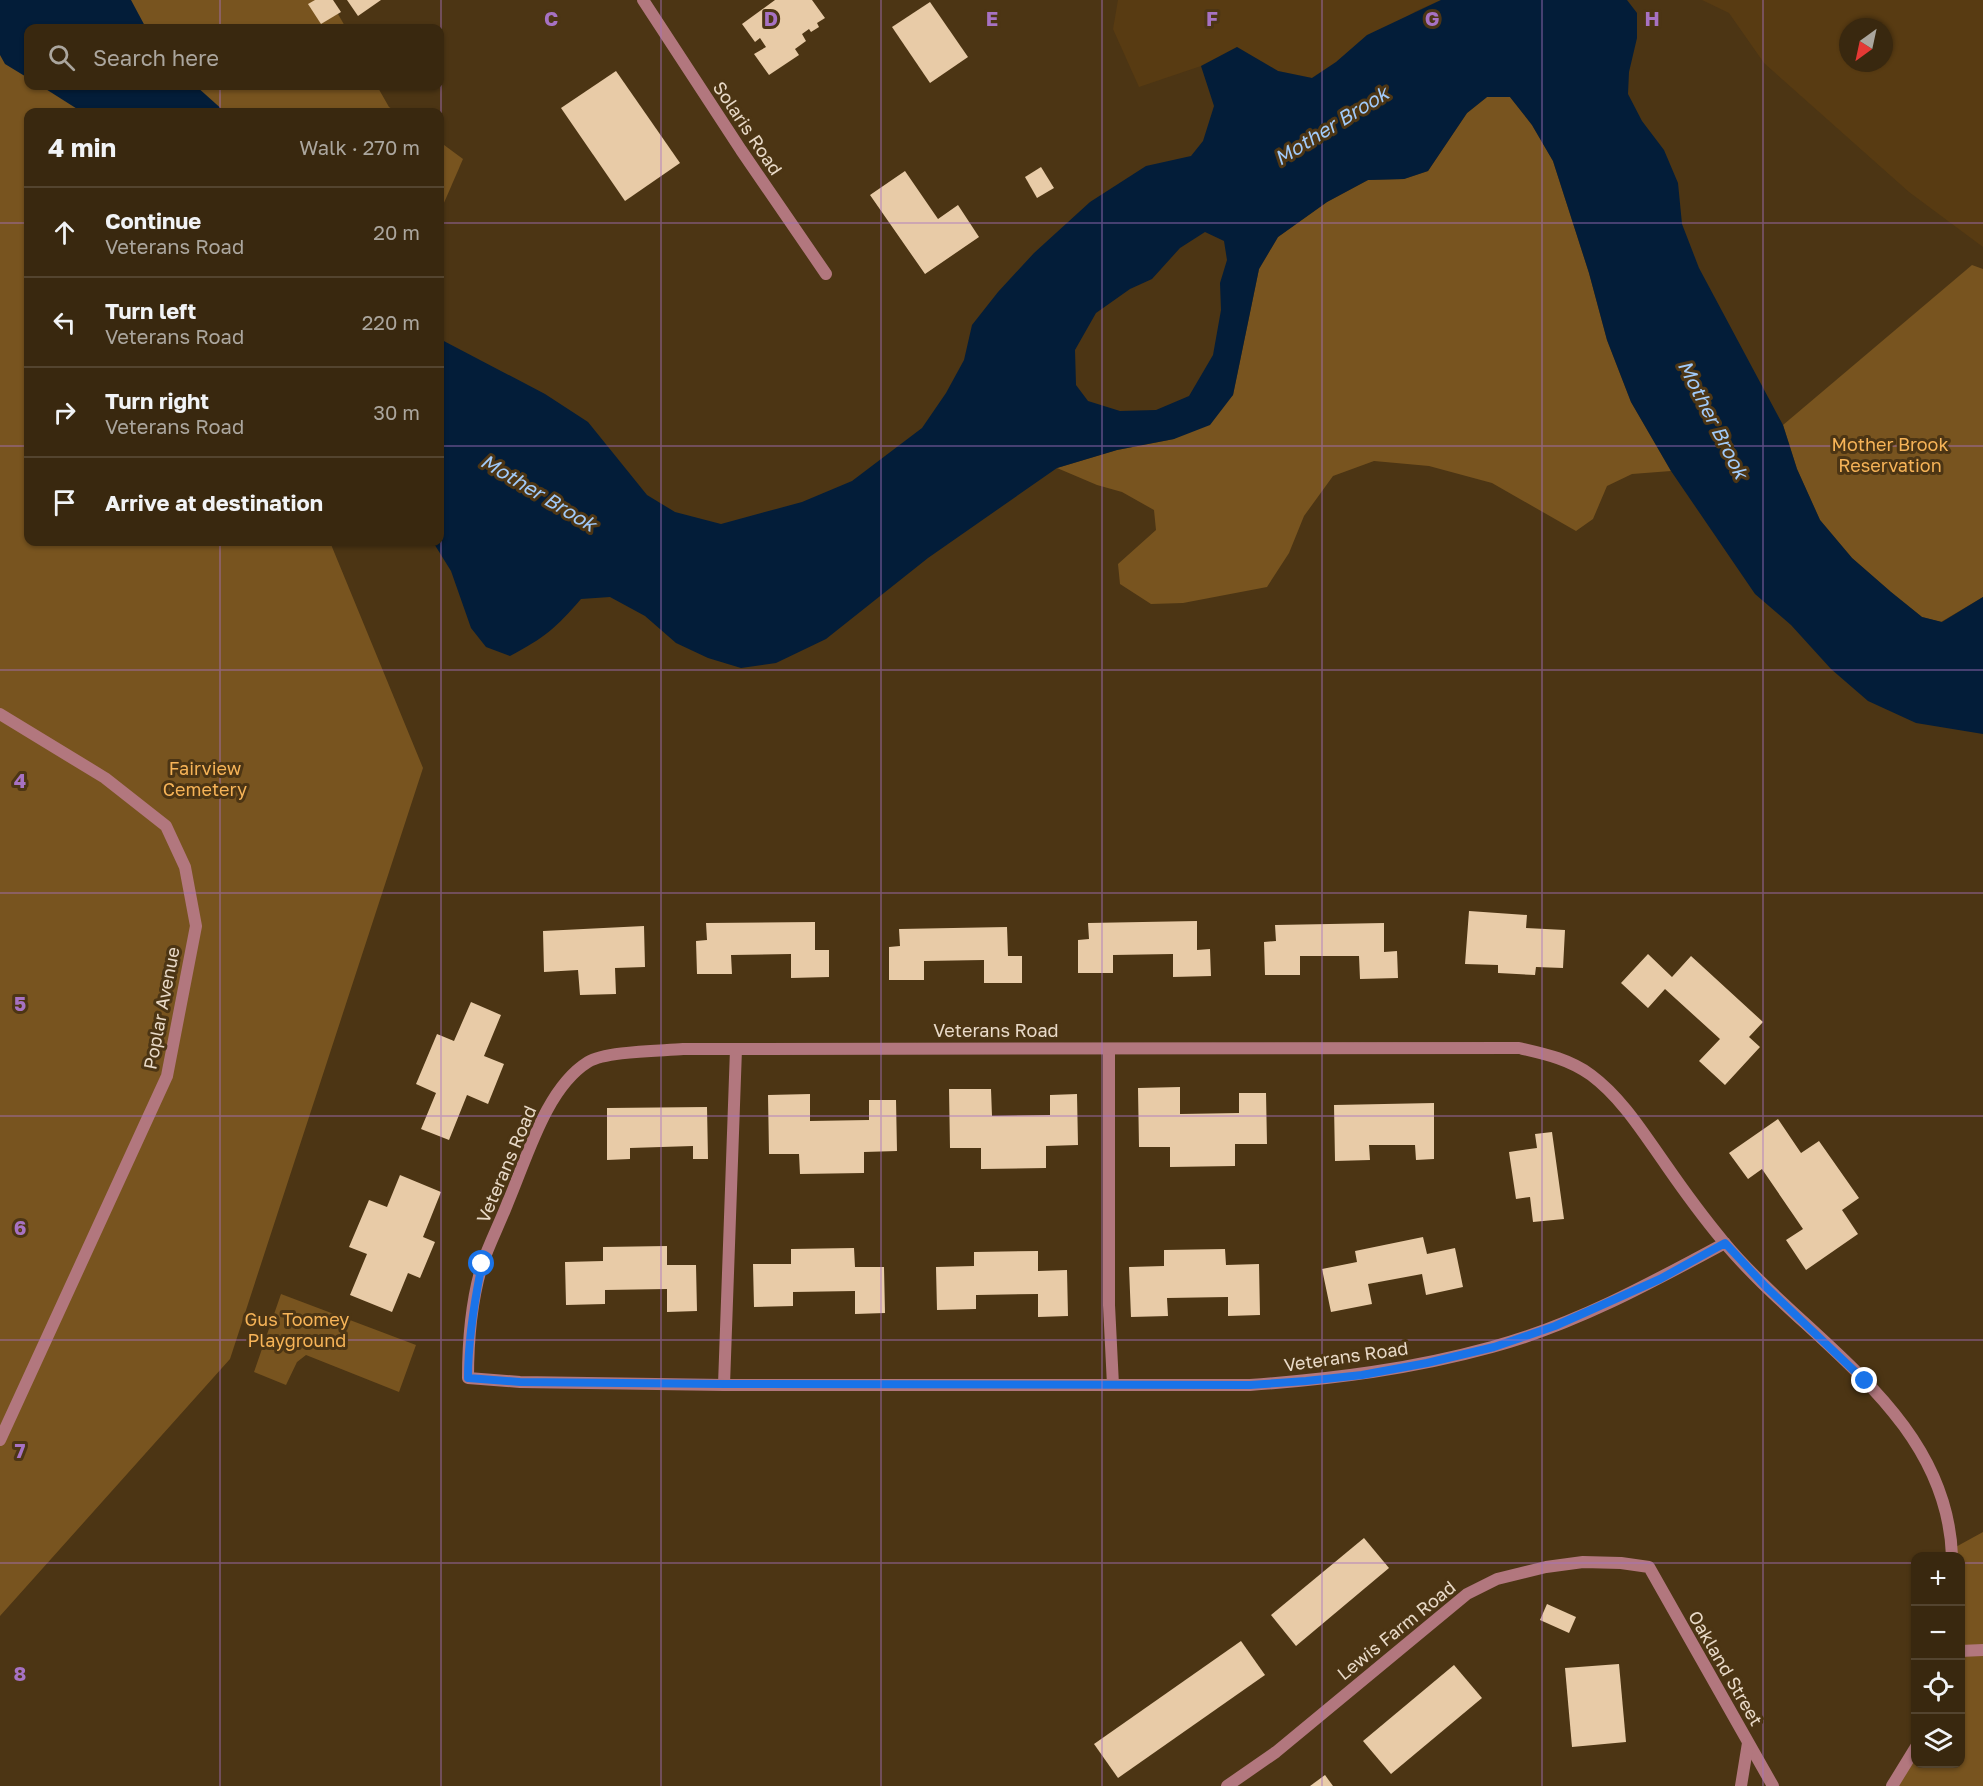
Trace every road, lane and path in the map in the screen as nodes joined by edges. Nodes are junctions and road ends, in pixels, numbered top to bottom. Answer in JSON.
{"nodes":[{"id":1,"x":643,"y":0,"type":"edge"},
{"id":2,"x":826,"y":274,"type":"dead end"},
{"id":3,"x":0,"y":714,"type":"edge"},
{"id":4,"x":1108,"y":1048,"type":"junction"},
{"id":5,"x":736,"y":1049,"type":"junction"},
{"id":6,"x":1725,"y":1243,"type":"junction"},
{"id":7,"x":724,"y":1384,"type":"junction"},
{"id":8,"x":1113,"y":1385,"type":"junction"},
{"id":9,"x":0,"y":1440,"type":"edge"},
{"id":10,"x":1951,"y":1552,"type":"edge"},
{"id":11,"x":1649,"y":1567,"type":"joint"},
{"id":12,"x":1983,"y":1650,"type":"edge"},
{"id":13,"x":1965,"y":1651,"type":"edge"},
{"id":14,"x":1748,"y":1743,"type":"junction"},
{"id":15,"x":1911,"y":1755,"type":"edge"},
{"id":16,"x":1227,"y":1786,"type":"edge"},
{"id":17,"x":1741,"y":1786,"type":"edge"},
{"id":18,"x":1773,"y":1786,"type":"edge"},
{"id":19,"x":1892,"y":1786,"type":"edge"}],
"edges":[{"from":1,"to":2,"type":"street","name":"Solaris Road"},
{"from":3,"to":9,"type":"street","name":"Poplar Avenue"},
{"from":4,"to":5,"type":"street","name":"Veterans Road"},
{"from":4,"to":6,"type":"street","name":"Veterans Road"},
{"from":4,"to":8,"type":"street"},
{"from":5,"to":7,"type":"street"},
{"from":5,"to":7,"type":"street","name":"Veterans Road"},
{"from":6,"to":8,"type":"street","name":"Veterans Road"},
{"from":6,"to":10,"type":"street","name":"Veterans Road"},
{"from":7,"to":8,"type":"street","name":"Veterans Road"},
{"from":11,"to":14,"type":"street","name":"Oakland Street"},
{"from":11,"to":16,"type":"street","name":"Lewis Farm Road"},
{"from":12,"to":13,"type":"street"},
{"from":14,"to":17,"type":"street"},
{"from":14,"to":18,"type":"street","name":"Oakland Street"},
{"from":15,"to":19,"type":"street"}]}
